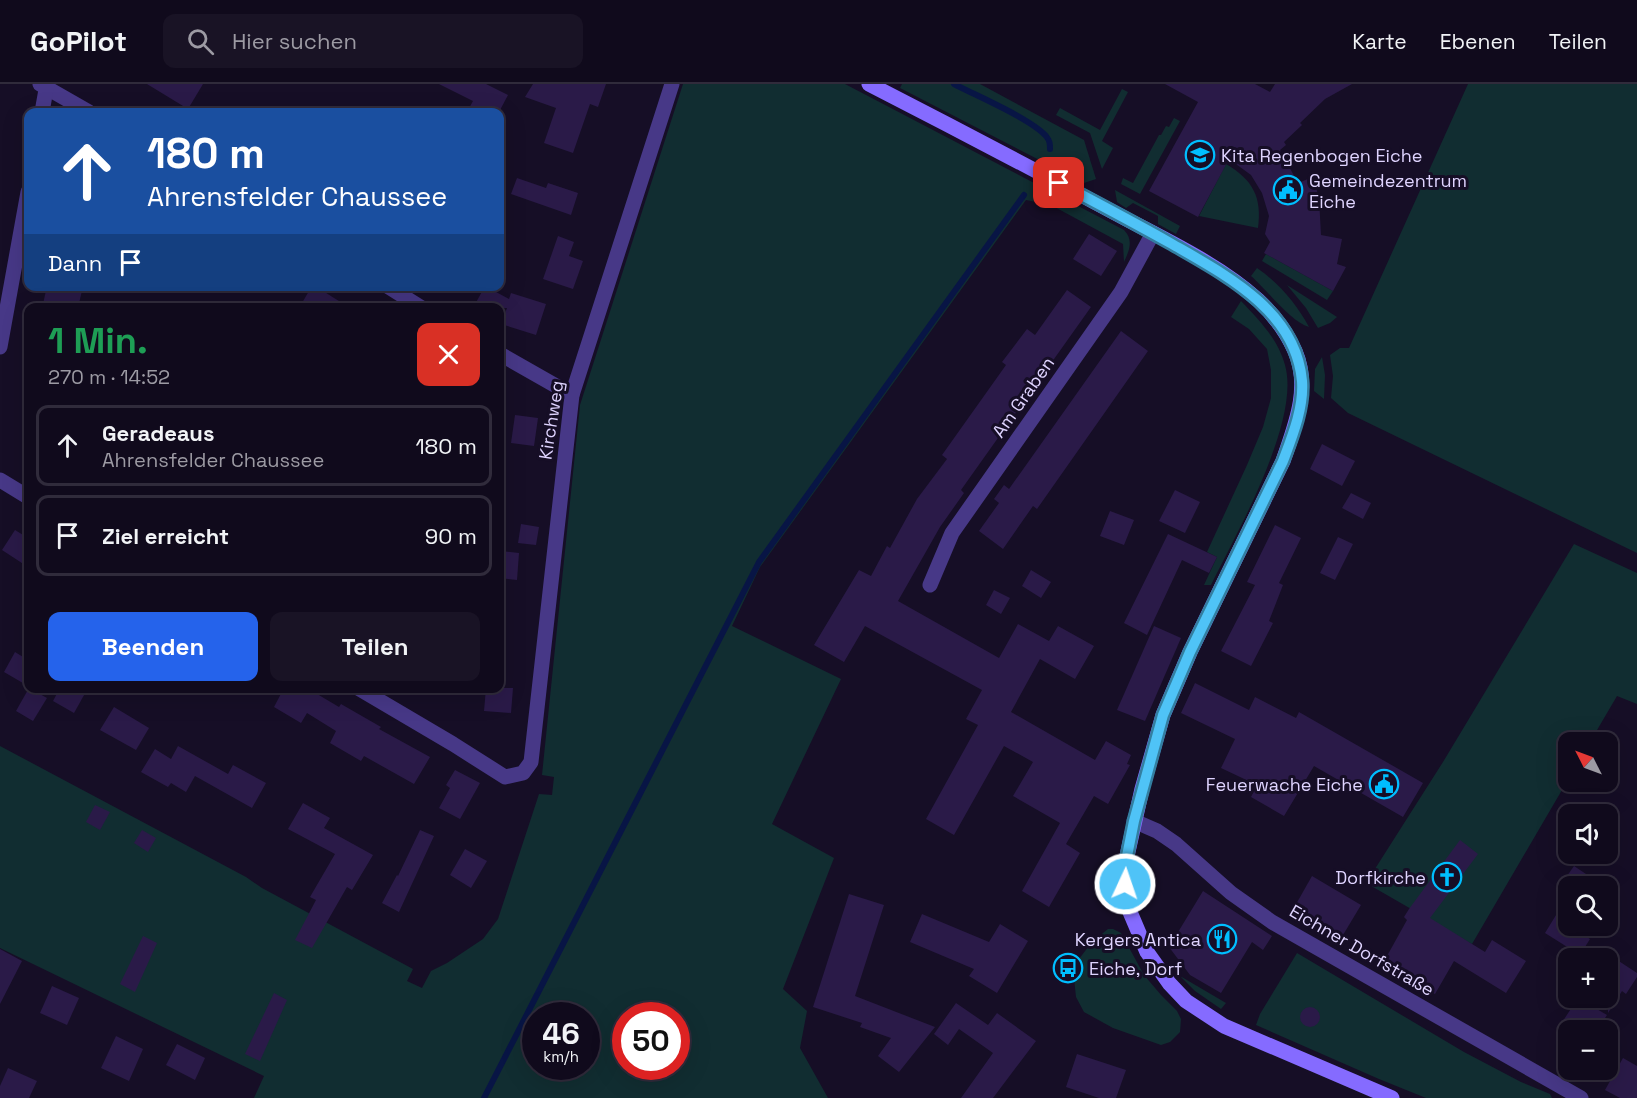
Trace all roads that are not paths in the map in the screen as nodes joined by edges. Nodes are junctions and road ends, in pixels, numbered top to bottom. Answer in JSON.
{"nodes":[{"id":1,"x":672,"y":84,"type":"edge"},
{"id":2,"x":869,"y":84,"type":"edge"},
{"id":3,"x":44,"y":85,"type":"edge"},
{"id":4,"x":42,"y":108,"type":"edge"},
{"id":5,"x":82,"y":108,"type":"edge"},
{"id":6,"x":24,"y":214,"type":"edge"},
{"id":7,"x":1153,"y":233,"type":"junction"},
{"id":8,"x":395,"y":291,"type":"edge"},
{"id":9,"x":414,"y":303,"type":"edge"},
{"id":10,"x":0,"y":347,"type":"edge"},
{"id":11,"x":504,"y":356,"type":"edge"},
{"id":12,"x":572,"y":395,"type":"junction"},
{"id":13,"x":0,"y":480,"type":"edge"},
{"id":14,"x":24,"y":495,"type":"edge"},
{"id":15,"x":930,"y":585,"type":"dead end"},
{"id":16,"x":366,"y":693,"type":"edge"},
{"id":17,"x":1134,"y":821,"type":"junction"},
{"id":18,"x":1392,"y":1098,"type":"edge"},
{"id":19,"x":1581,"y":1098,"type":"edge"}],
"edges":[{"from":1,"to":12,"type":"street","name":"Kirchweg"},
{"from":2,"to":7,"type":"main road"},
{"from":3,"to":4,"type":"street"},
{"from":3,"to":5,"type":"street"},
{"from":6,"to":10,"type":"street"},
{"from":7,"to":15,"type":"street","name":"Am Graben"},
{"from":7,"to":17,"type":"main road"},
{"from":8,"to":9,"type":"street"},
{"from":11,"to":12,"type":"street"},
{"from":12,"to":16,"type":"street","name":"Kirchweg"},
{"from":13,"to":14,"type":"street"},
{"from":17,"to":18,"type":"main road"},
{"from":17,"to":19,"type":"street","name":"Eichner Dorfstraße"}]}
